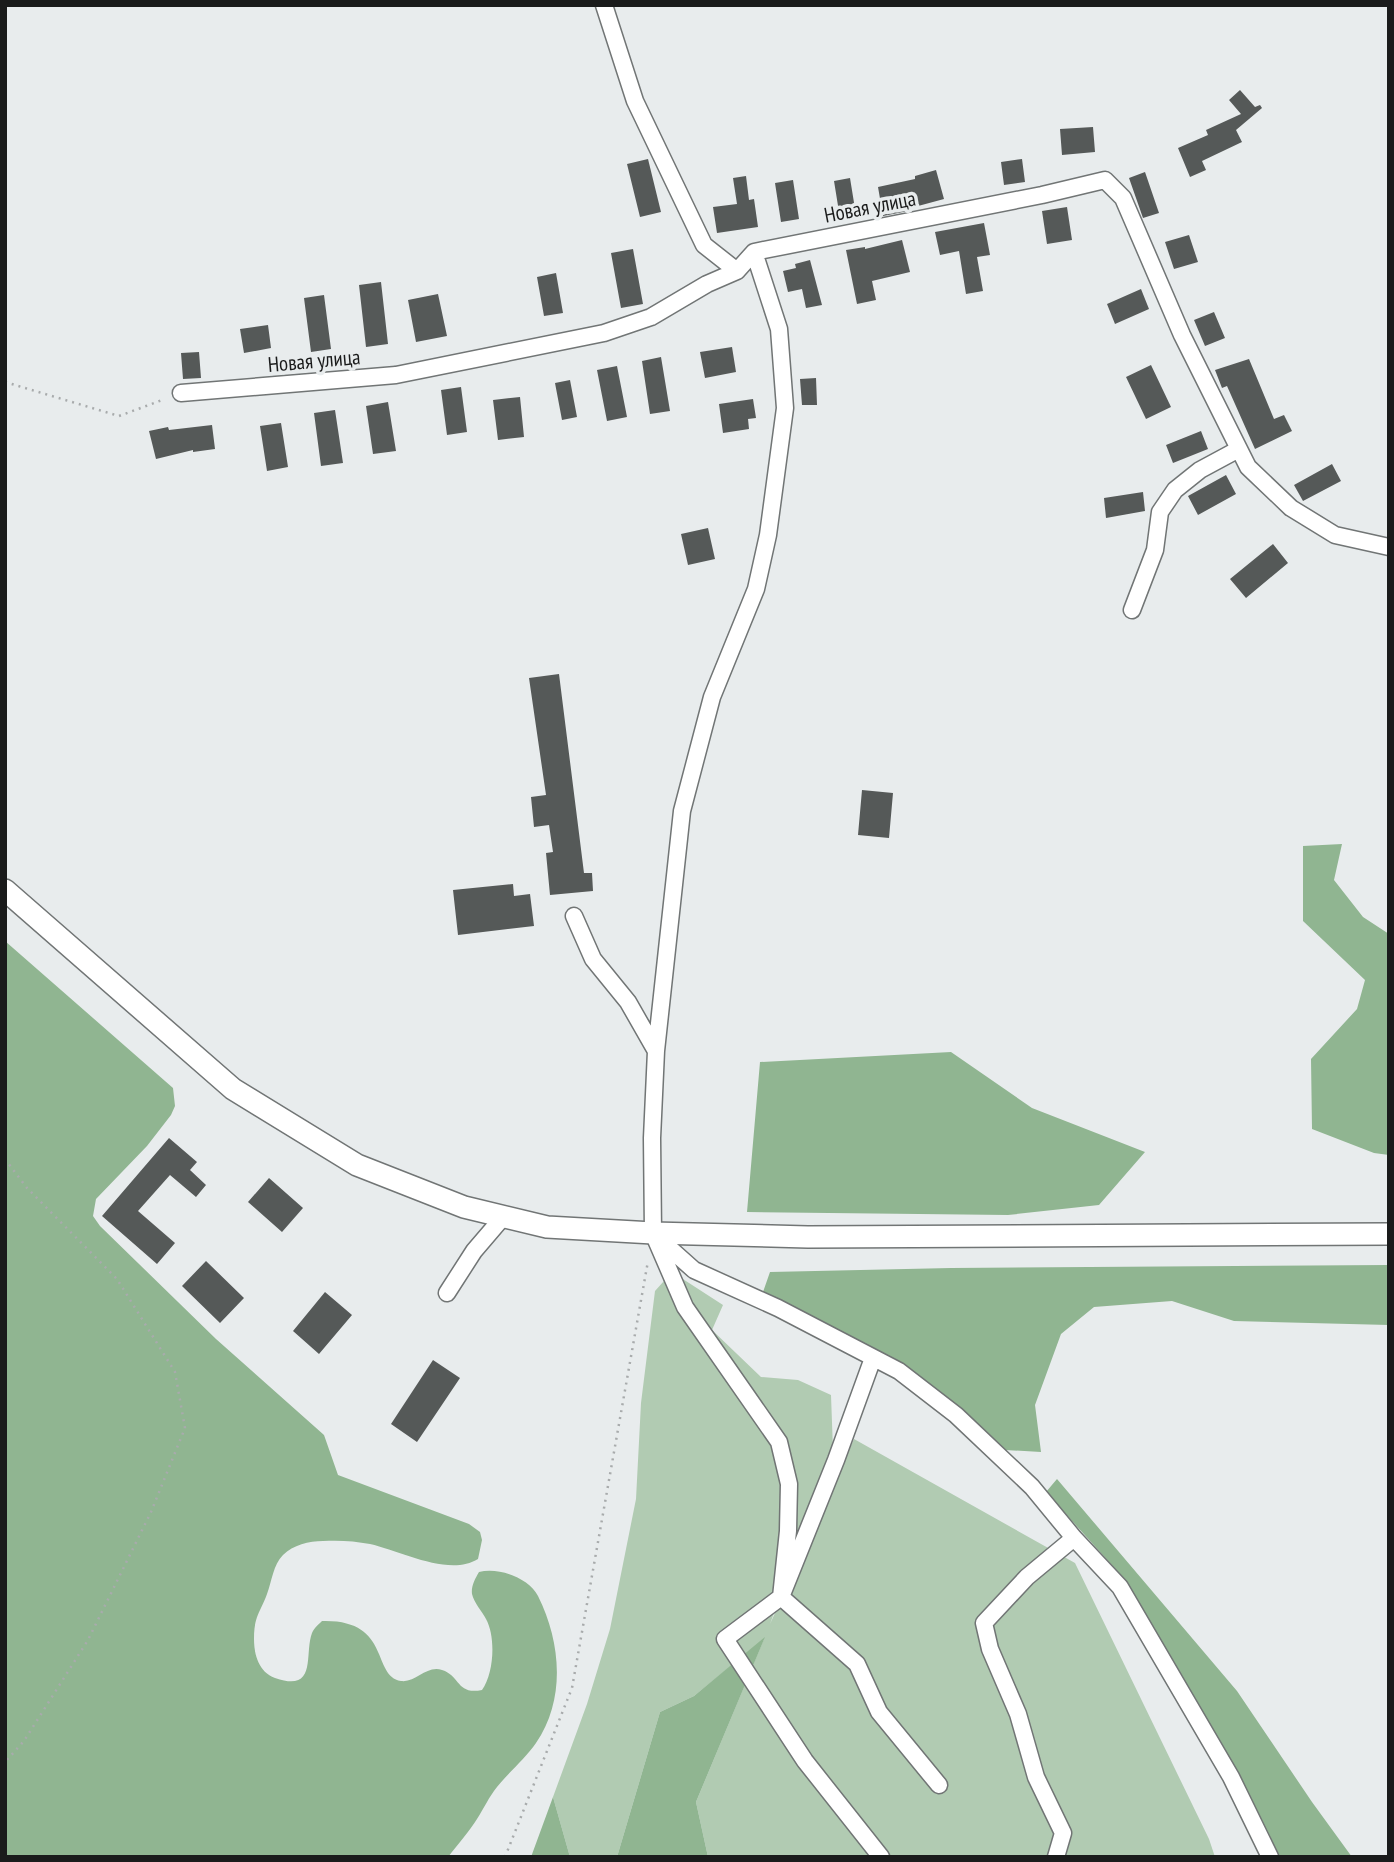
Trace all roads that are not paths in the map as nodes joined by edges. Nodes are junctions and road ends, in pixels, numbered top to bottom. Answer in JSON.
{"nodes":[{"id":1,"x":604,"y":5,"type":"edge"},
{"id":2,"x":754,"y":252,"type":"junction"},
{"id":3,"x":737,"y":271,"type":"junction"},
{"id":4,"x":181,"y":393,"type":"road end"},
{"id":5,"x":1239,"y":449,"type":"junction"},
{"id":6,"x":1389,"y":547,"type":"edge"},
{"id":7,"x":1132,"y":610,"type":"dead end"},
{"id":8,"x":5,"y":890,"type":"edge"},
{"id":9,"x":574,"y":916,"type":"dead end"},
{"id":10,"x":656,"y":1051,"type":"junction"},
{"id":11,"x":504,"y":1216,"type":"junction"},
{"id":12,"x":653,"y":1233,"type":"junction"},
{"id":13,"x":1389,"y":1234,"type":"edge"},
{"id":14,"x":447,"y":1293,"type":"dead end"},
{"id":15,"x":873,"y":1358,"type":"junction"},
{"id":16,"x":1074,"y":1538,"type":"junction"},
{"id":17,"x":781,"y":1597,"type":"junction"},
{"id":18,"x":939,"y":1785,"type":"dead end"},
{"id":19,"x":881,"y":1857,"type":"edge"},
{"id":20,"x":1056,"y":1857,"type":"edge"},
{"id":21,"x":1270,"y":1857,"type":"edge"}],
"edges":[{"from":1,"to":3,"type":"street"},
{"from":2,"to":3,"type":"street","name":"Новая улица"},
{"from":2,"to":5,"type":"street","name":"Новая улица"},
{"from":2,"to":10,"type":"street"},
{"from":3,"to":4,"type":"street","name":"Новая улица"},
{"from":5,"to":6,"type":"street","name":"Новая улица"},
{"from":5,"to":7,"type":"street"},
{"from":8,"to":11,"type":"main road"},
{"from":9,"to":10,"type":"street"},
{"from":10,"to":12,"type":"street"},
{"from":11,"to":12,"type":"main road"},
{"from":11,"to":14,"type":"street"},
{"from":12,"to":13,"type":"main road"},
{"from":12,"to":15,"type":"street"},
{"from":12,"to":17,"type":"street"},
{"from":15,"to":16,"type":"street"},
{"from":15,"to":17,"type":"street"},
{"from":16,"to":20,"type":"street"},
{"from":16,"to":21,"type":"street"},
{"from":17,"to":18,"type":"street"},
{"from":17,"to":19,"type":"street"}]}
